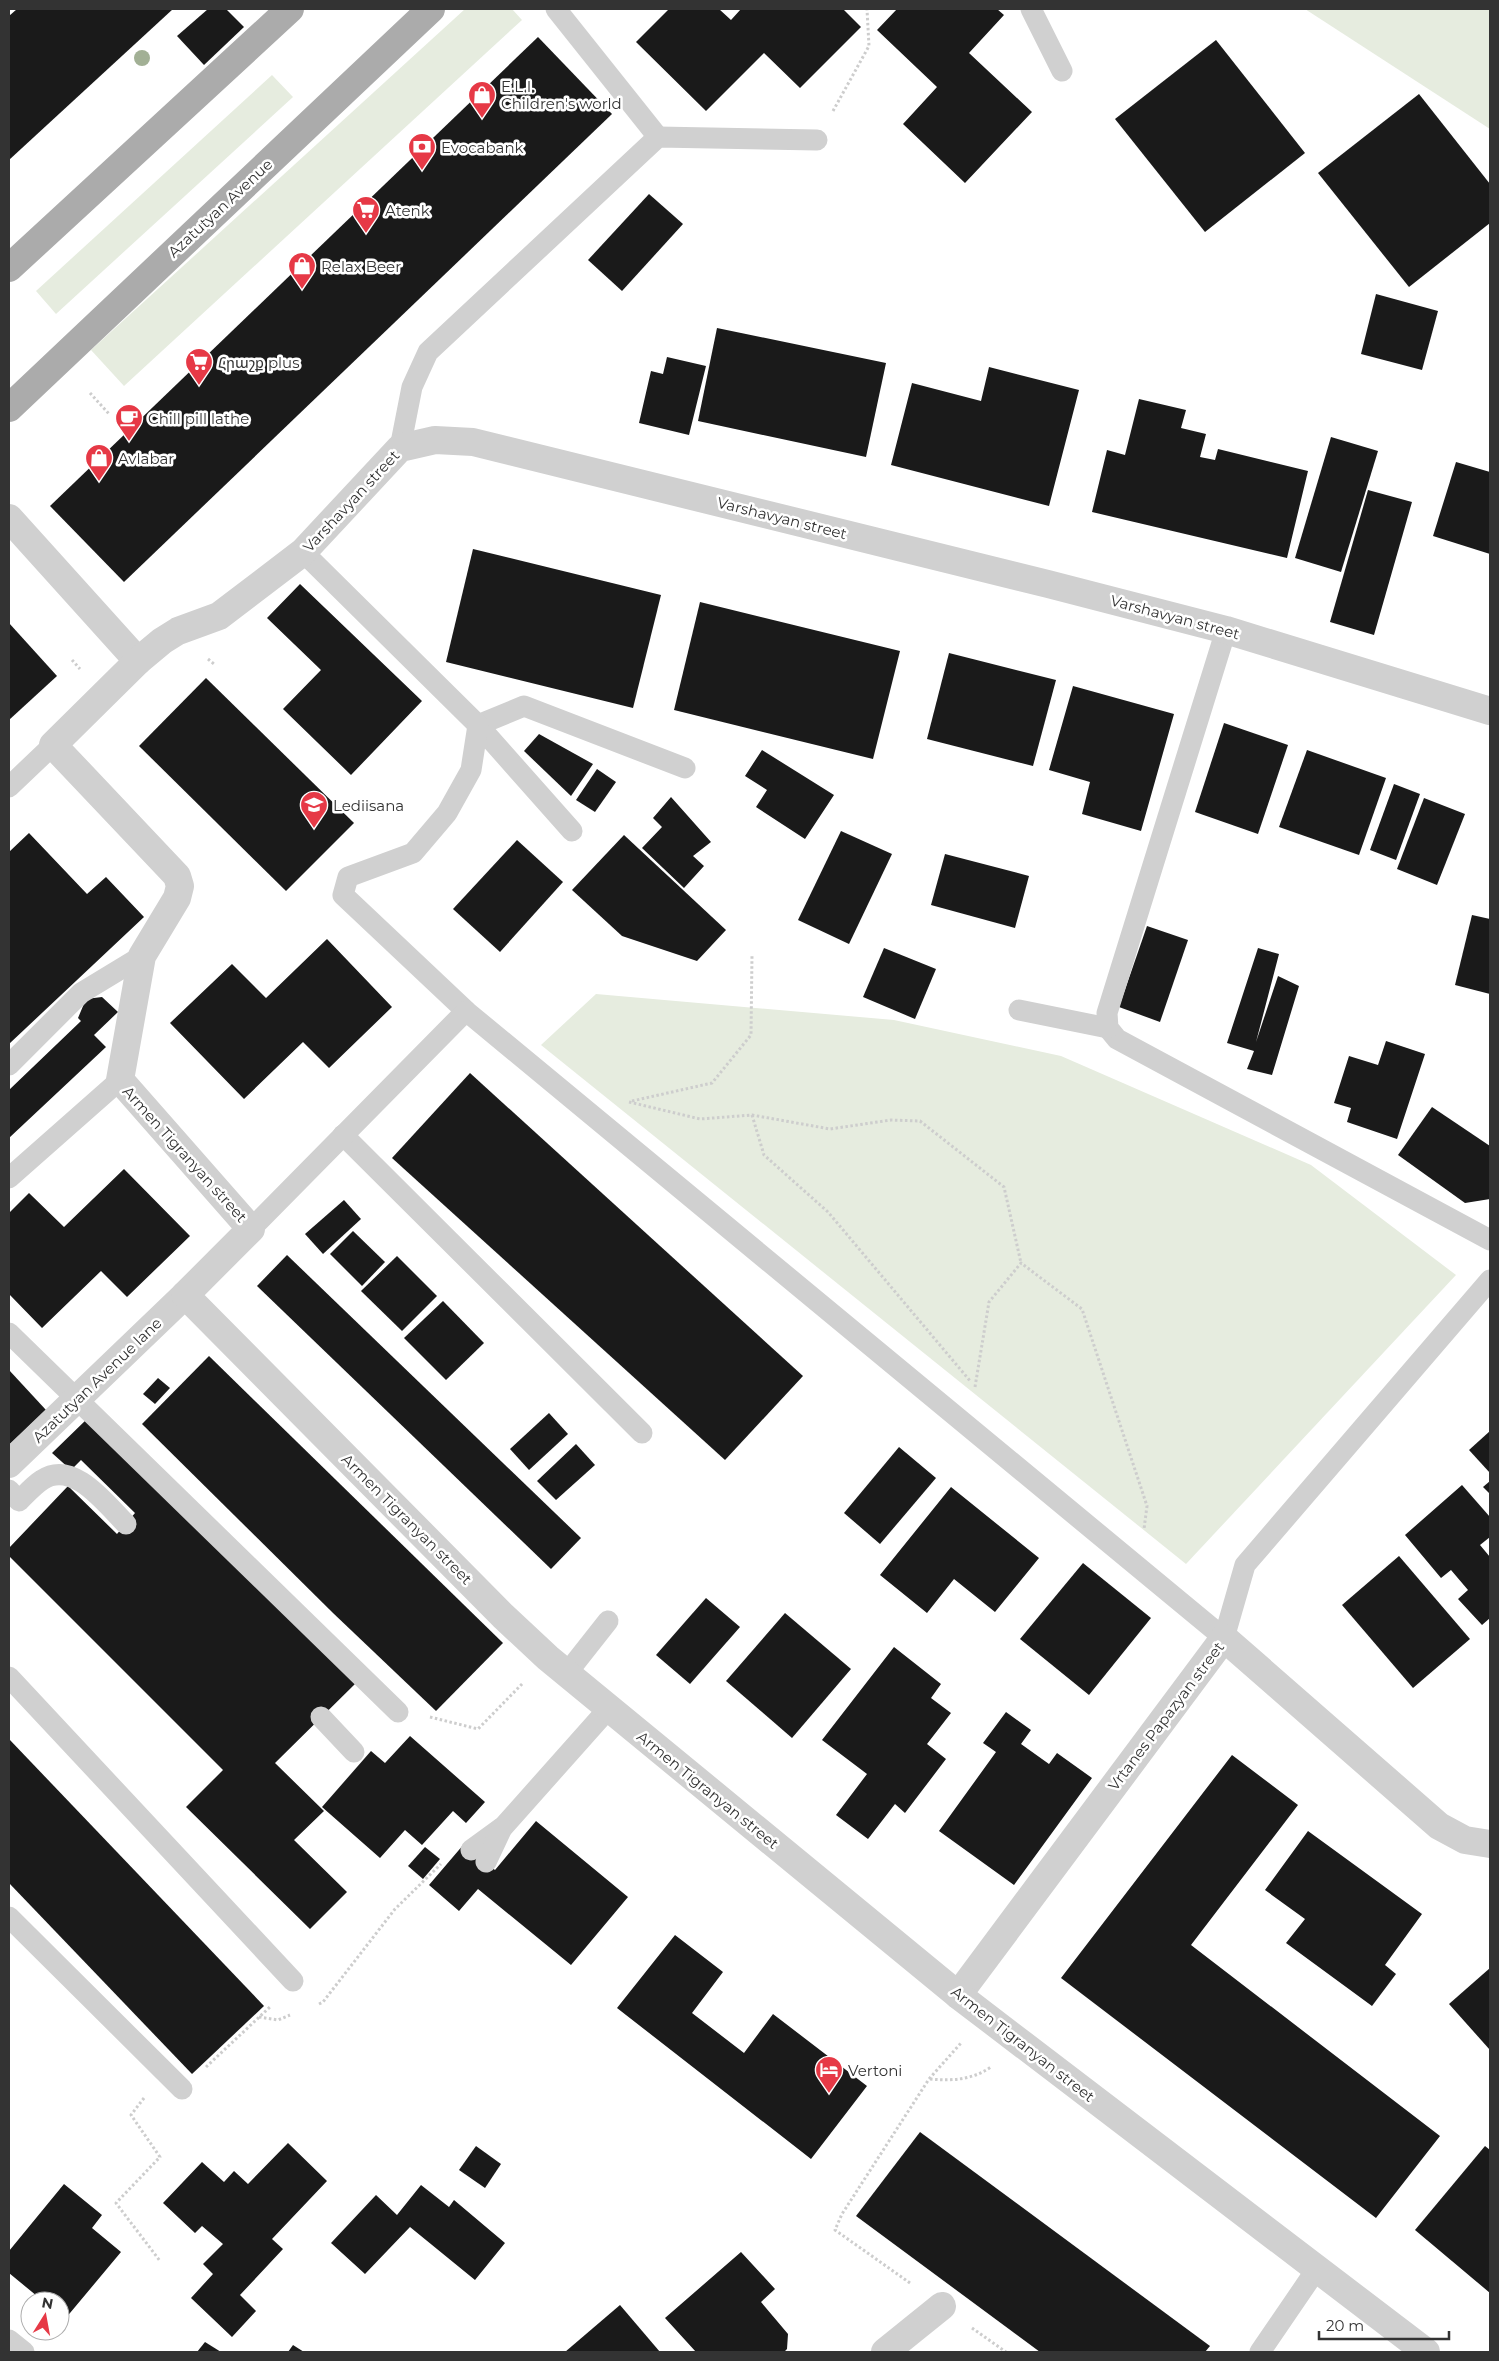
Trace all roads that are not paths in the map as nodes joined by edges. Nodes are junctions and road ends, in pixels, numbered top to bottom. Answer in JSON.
{"nodes":[{"id":1,"x":290,"y":9,"type":"edge"},
{"id":2,"x":431,"y":9,"type":"edge"},
{"id":3,"x":556,"y":9,"type":"edge"},
{"id":4,"x":1031,"y":9,"type":"edge"},
{"id":5,"x":1062,"y":71,"type":"dead end"},
{"id":6,"x":658,"y":136,"type":"junction"},
{"id":7,"x":816,"y":140,"type":"road end"},
{"id":8,"x":9,"y":268,"type":"edge"},
{"id":9,"x":9,"y":408,"type":"edge"},
{"id":10,"x":400,"y":448,"type":"junction"},
{"id":11,"x":9,"y":518,"type":"edge"},
{"id":12,"x":303,"y":552,"type":"junction"},
{"id":13,"x":1226,"y":630,"type":"junction"},
{"id":14,"x":138,"y":661,"type":"junction"},
{"id":15,"x":1490,"y":711,"type":"edge"},
{"id":16,"x":478,"y":725,"type":"junction"},
{"id":17,"x":53,"y":745,"type":"junction"},
{"id":18,"x":685,"y":768,"type":"dead end"},
{"id":19,"x":9,"y":787,"type":"edge"},
{"id":20,"x":572,"y":831,"type":"dead end"},
{"id":21,"x":142,"y":956,"type":"junction"},
{"id":22,"x":1019,"y":1010,"type":"dead end"},
{"id":23,"x":466,"y":1011,"type":"junction"},
{"id":24,"x":1108,"y":1028,"type":"junction"},
{"id":25,"x":9,"y":1065,"type":"edge"},
{"id":26,"x":120,"y":1080,"type":"junction"},
{"id":27,"x":343,"y":1135,"type":"junction"},
{"id":28,"x":9,"y":1178,"type":"edge"},
{"id":29,"x":251,"y":1229,"type":"junction"},
{"id":30,"x":1490,"y":1240,"type":"edge"},
{"id":31,"x":1490,"y":1280,"type":"edge"},
{"id":32,"x":185,"y":1295,"type":"junction"},
{"id":33,"x":9,"y":1333,"type":"edge"},
{"id":34,"x":76,"y":1400,"type":"junction"},
{"id":35,"x":642,"y":1433,"type":"dead end"},
{"id":36,"x":9,"y":1464,"type":"edge"},
{"id":37,"x":9,"y":1490,"type":"edge"},
{"id":38,"x":110,"y":1515,"type":"dead end"},
{"id":39,"x":608,"y":1621,"type":"dead end"},
{"id":40,"x":1224,"y":1638,"type":"junction"},
{"id":41,"x":558,"y":1666,"type":"junction"},
{"id":42,"x":9,"y":1677,"type":"edge"},
{"id":43,"x":609,"y":1708,"type":"junction"},
{"id":44,"x":398,"y":1712,"type":"road end"},
{"id":45,"x":321,"y":1718,"type":"dead end"},
{"id":46,"x":354,"y":1752,"type":"dead end"},
{"id":47,"x":1490,"y":1844,"type":"edge"},
{"id":48,"x":478,"y":1856,"type":"dead end"},
{"id":49,"x":9,"y":1917,"type":"edge"},
{"id":50,"x":293,"y":1981,"type":"dead end"},
{"id":51,"x":958,"y":1995,"type":"junction"},
{"id":52,"x":182,"y":2088,"type":"road end"},
{"id":53,"x":1316,"y":2270,"type":"junction"},
{"id":54,"x":942,"y":2306,"type":"dead end"},
{"id":55,"x":9,"y":2340,"type":"edge"},
{"id":56,"x":24,"y":2352,"type":"edge"},
{"id":57,"x":885,"y":2352,"type":"edge"},
{"id":58,"x":1260,"y":2352,"type":"edge"},
{"id":59,"x":1426,"y":2352,"type":"edge"}],
"edges":[{"from":1,"to":8,"type":"main road"},
{"from":2,"to":9,"type":"main road","name":"Azatutyan Avenue"},
{"from":3,"to":6,"type":"lane"},
{"from":4,"to":5,"type":"lane"},
{"from":6,"to":7,"type":"lane"},
{"from":6,"to":10,"type":"lane"},
{"from":10,"to":12,"type":"street","name":"Varshavyan street"},
{"from":10,"to":13,"type":"street","name":"Varshavyan street"},
{"from":11,"to":14,"type":"street"},
{"from":12,"to":14,"type":"street","name":"Varshavyan street"},
{"from":12,"to":16,"type":"lane"},
{"from":13,"to":15,"type":"street","name":"Varshavyan street"},
{"from":13,"to":24,"type":"lane"},
{"from":14,"to":17,"type":"street"},
{"from":16,"to":18,"type":"lane"},
{"from":16,"to":20,"type":"lane"},
{"from":16,"to":23,"type":"lane"},
{"from":17,"to":19,"type":"lane"},
{"from":17,"to":21,"type":"street","name":"Armen Tigranyan street"},
{"from":21,"to":25,"type":"lane"},
{"from":21,"to":26,"type":"street","name":"Armen Tigranyan street"},
{"from":22,"to":24,"type":"lane"},
{"from":23,"to":27,"type":"lane"},
{"from":23,"to":40,"type":"lane"},
{"from":24,"to":30,"type":"lane"},
{"from":26,"to":28,"type":"lane"},
{"from":26,"to":29,"type":"street","name":"Armen Tigranyan street"},
{"from":27,"to":29,"type":"lane"},
{"from":27,"to":35,"type":"lane"},
{"from":29,"to":32,"type":"street","name":"Armen Tigranyan street"},
{"from":31,"to":40,"type":"lane"},
{"from":32,"to":34,"type":"street","name":"Azatutyan Avenue lane"},
{"from":32,"to":41,"type":"street","name":"Armen Tigranyan street"},
{"from":33,"to":34,"type":"lane"},
{"from":34,"to":36,"type":"street","name":"Azatutyan Avenue lane"},
{"from":34,"to":44,"type":"lane"},
{"from":37,"to":38,"type":"lane"},
{"from":39,"to":41,"type":"lane"},
{"from":40,"to":47,"type":"street","name":"Vrtanes Papazyan street"},
{"from":40,"to":51,"type":"street","name":"Vrtanes Papazyan street"},
{"from":41,"to":43,"type":"street","name":"Armen Tigranyan street"},
{"from":42,"to":50,"type":"lane"},
{"from":43,"to":48,"type":"lane"},
{"from":43,"to":51,"type":"street","name":"Armen Tigranyan street"},
{"from":45,"to":46,"type":"lane"},
{"from":49,"to":52,"type":"lane"},
{"from":51,"to":53,"type":"street","name":"Armen Tigranyan street"},
{"from":53,"to":58,"type":"lane"},
{"from":53,"to":59,"type":"street","name":"Armen Tigranyan street"},
{"from":54,"to":57,"type":"street"},
{"from":55,"to":56,"type":"lane"}]}
